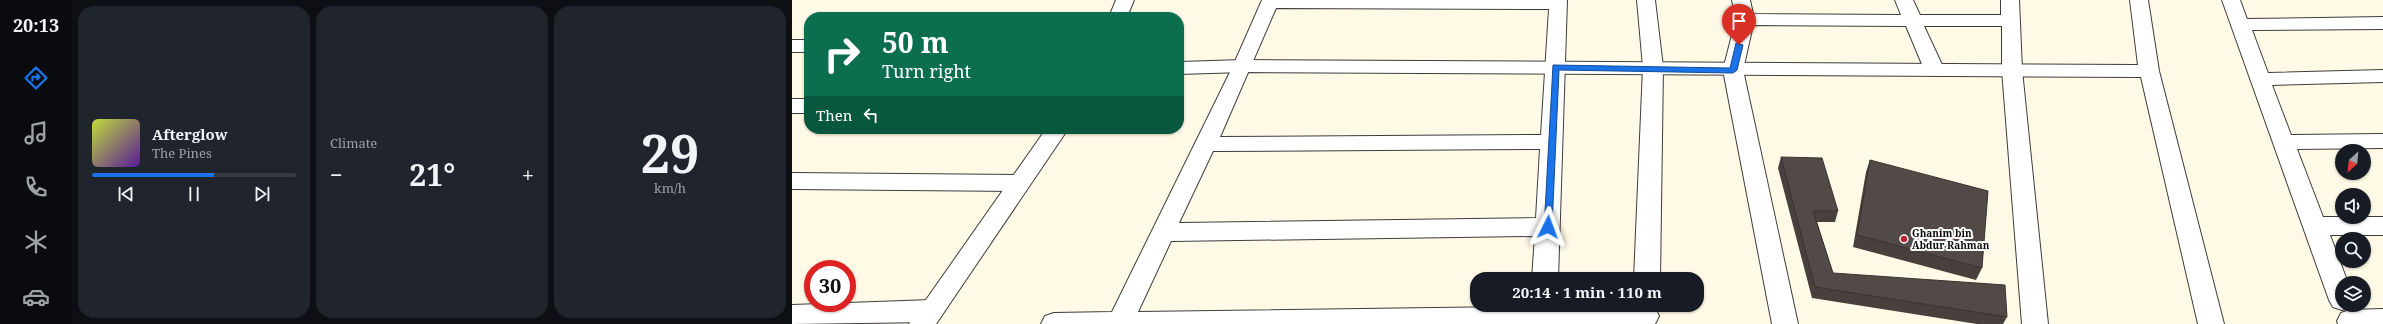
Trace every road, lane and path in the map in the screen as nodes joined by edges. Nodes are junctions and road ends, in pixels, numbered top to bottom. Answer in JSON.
{"nodes":[{"id":1,"x":1125,"y":0,"type":"edge"},
{"id":2,"x":1646,"y":0,"type":"edge"},
{"id":3,"x":1741,"y":0,"type":"edge"},
{"id":4,"x":1904,"y":0,"type":"edge"},
{"id":5,"x":2010,"y":0,"type":"edge"},
{"id":6,"x":2139,"y":0,"type":"edge"},
{"id":7,"x":2231,"y":0,"type":"edge"},
{"id":8,"x":1270,"y":1,"type":"edge"},
{"id":9,"x":1558,"y":2,"type":"edge"},
{"id":10,"x":1120,"y":12,"type":"edge"},
{"id":11,"x":1745,"y":19,"type":"junction"},
{"id":12,"x":1913,"y":20,"type":"junction"},
{"id":13,"x":2011,"y":21,"type":"junction"},
{"id":14,"x":2383,"y":23,"type":"edge"},
{"id":15,"x":2240,"y":25,"type":"junction"},
{"id":16,"x":792,"y":46,"type":"edge"},
{"id":17,"x":804,"y":46,"type":"edge"},
{"id":18,"x":1242,"y":66,"type":"junction"},
{"id":19,"x":1555,"y":67,"type":"junction"},
{"id":20,"x":1653,"y":67,"type":"junction"},
{"id":21,"x":1184,"y":68,"type":"edge"},
{"id":22,"x":1934,"y":69,"type":"junction"},
{"id":23,"x":1733,"y":70,"type":"junction"},
{"id":24,"x":2012,"y":70,"type":"junction"},
{"id":25,"x":2149,"y":71,"type":"junction"},
{"id":26,"x":2383,"y":76,"type":"edge"},
{"id":27,"x":2260,"y":79,"type":"junction"},
{"id":28,"x":792,"y":106,"type":"edge"},
{"id":29,"x":804,"y":106,"type":"edge"},
{"id":30,"x":1054,"y":134,"type":"edge"},
{"id":31,"x":2383,"y":141,"type":"edge"},
{"id":32,"x":1552,"y":142,"type":"junction"},
{"id":33,"x":2283,"y":142,"type":"junction"},
{"id":34,"x":1206,"y":144,"type":"junction"},
{"id":35,"x":792,"y":181,"type":"edge"},
{"id":36,"x":1019,"y":184,"type":"junction"},
{"id":37,"x":2315,"y":226,"type":"junction"},
{"id":38,"x":2383,"y":226,"type":"edge"},
{"id":39,"x":1548,"y":227,"type":"junction"},
{"id":40,"x":1164,"y":232,"type":"junction"},
{"id":41,"x":1545,"y":272,"type":"edge"},
{"id":42,"x":1647,"y":272,"type":"edge"},
{"id":43,"x":2335,"y":280,"type":"edge"},
{"id":44,"x":2347,"y":312,"type":"edge"},
{"id":45,"x":1646,"y":315,"type":"edge"},
{"id":46,"x":792,"y":316,"type":"edge"},
{"id":47,"x":1544,"y":316,"type":"edge"},
{"id":48,"x":926,"y":318,"type":"edge"},
{"id":49,"x":2383,"y":320,"type":"edge"},
{"id":50,"x":1054,"y":324,"type":"edge"},
{"id":51,"x":1120,"y":324,"type":"edge"},
{"id":52,"x":1785,"y":324,"type":"edge"},
{"id":53,"x":2035,"y":324,"type":"edge"},
{"id":54,"x":2211,"y":324,"type":"edge"}],
"edges":[{"from":1,"to":10,"type":"street"},
{"from":2,"to":20,"type":"street"},
{"from":3,"to":11,"type":"street"},
{"from":4,"to":12,"type":"street"},
{"from":5,"to":13,"type":"street"},
{"from":6,"to":25,"type":"street"},
{"from":7,"to":15,"type":"street"},
{"from":8,"to":9,"type":"street"},
{"from":8,"to":18,"type":"street"},
{"from":9,"to":19,"type":"street"},
{"from":11,"to":12,"type":"street"},
{"from":11,"to":23,"type":"street"},
{"from":12,"to":13,"type":"street"},
{"from":12,"to":22,"type":"street"},
{"from":13,"to":24,"type":"street"},
{"from":14,"to":15,"type":"street"},
{"from":15,"to":27,"type":"street"},
{"from":16,"to":17,"type":"street"},
{"from":18,"to":19,"type":"street"},
{"from":18,"to":21,"type":"street"},
{"from":18,"to":34,"type":"street"},
{"from":19,"to":20,"type":"street"},
{"from":19,"to":32,"type":"street"},
{"from":20,"to":23,"type":"street"},
{"from":20,"to":42,"type":"street"},
{"from":22,"to":23,"type":"street"},
{"from":22,"to":24,"type":"street"},
{"from":23,"to":52,"type":"street"},
{"from":24,"to":25,"type":"street"},
{"from":24,"to":53,"type":"street"},
{"from":25,"to":54,"type":"street"},
{"from":26,"to":27,"type":"street"},
{"from":27,"to":33,"type":"street"},
{"from":28,"to":29,"type":"street"},
{"from":30,"to":36,"type":"street"},
{"from":31,"to":33,"type":"street"},
{"from":32,"to":34,"type":"street"},
{"from":32,"to":39,"type":"street"},
{"from":33,"to":37,"type":"street"},
{"from":34,"to":40,"type":"street"},
{"from":35,"to":36,"type":"street"},
{"from":36,"to":48,"type":"street"},
{"from":37,"to":38,"type":"street"},
{"from":37,"to":43,"type":"street"},
{"from":39,"to":40,"type":"street"},
{"from":39,"to":41,"type":"street"},
{"from":40,"to":51,"type":"street"},
{"from":44,"to":49,"type":"street"},
{"from":45,"to":47,"type":"street"},
{"from":46,"to":48,"type":"street"},
{"from":47,"to":51,"type":"street"},
{"from":50,"to":51,"type":"street"}]}
